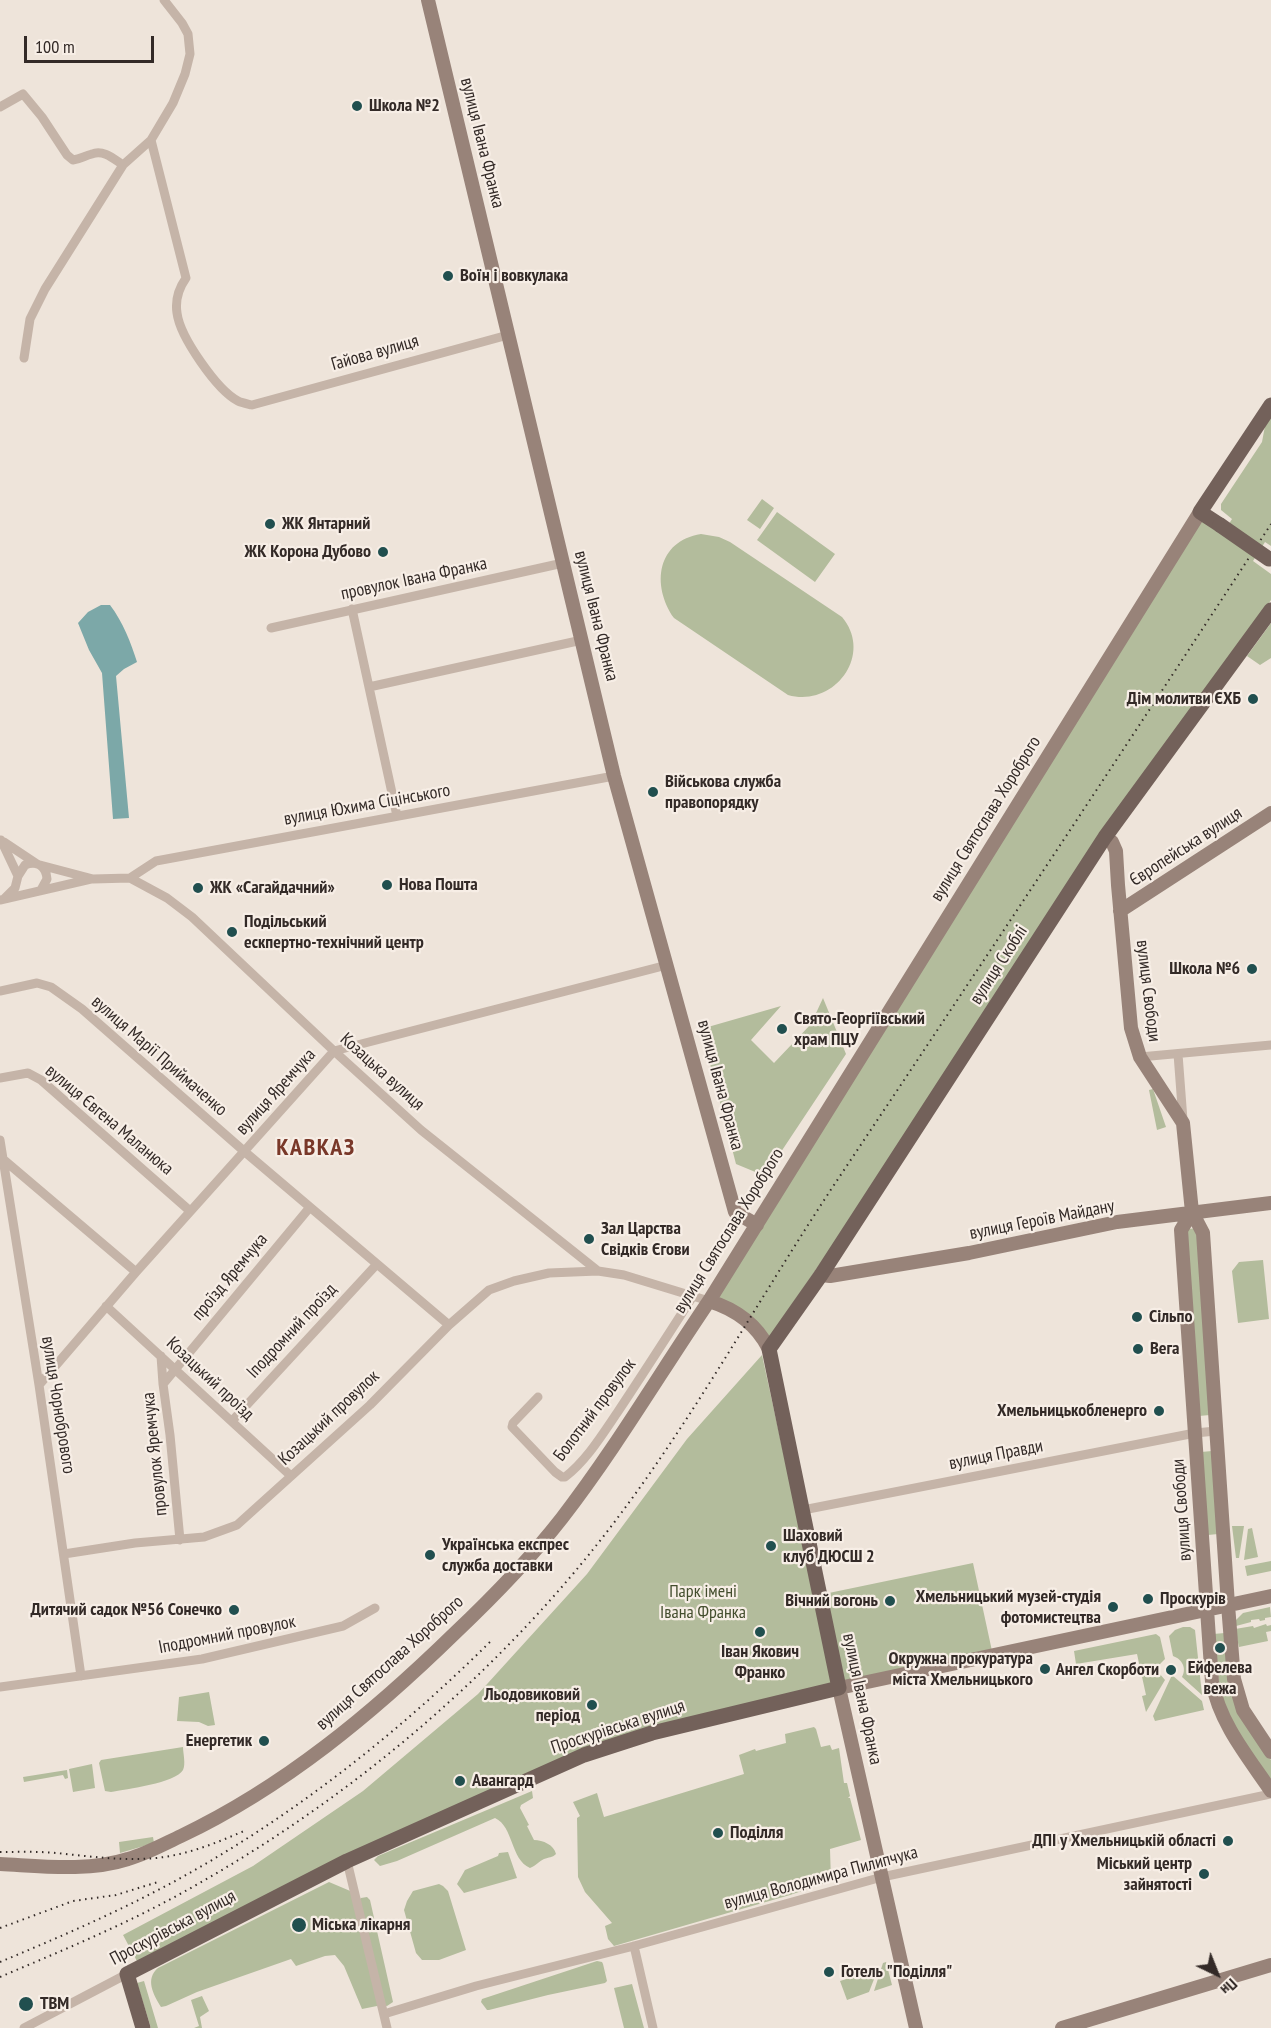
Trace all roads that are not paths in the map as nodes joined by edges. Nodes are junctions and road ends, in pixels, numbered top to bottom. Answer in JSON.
{"nodes":[{"id":1,"x":164,"y":0,"type":"edge"},
{"id":2,"x":428,"y":0,"type":"edge"},
{"id":3,"x":0,"y":107,"type":"edge"},
{"id":4,"x":151,"y":140,"type":"junction"},
{"id":5,"x":123,"y":165,"type":"junction"},
{"id":6,"x":508,"y":334,"type":"junction"},
{"id":7,"x":24,"y":358,"type":"dead end"},
{"id":8,"x":1271,"y":405,"type":"edge"},
{"id":9,"x":1200,"y":512,"type":"junction"},
{"id":10,"x":1270,"y":560,"type":"edge"},
{"id":11,"x":563,"y":563,"type":"junction"},
{"id":12,"x":352,"y":609,"type":"junction"},
{"id":13,"x":1271,"y":610,"type":"edge"},
{"id":14,"x":271,"y":628,"type":"dead end"},
{"id":15,"x":582,"y":640,"type":"junction"},
{"id":16,"x":369,"y":687,"type":"junction"},
{"id":17,"x":614,"y":776,"type":"junction"},
{"id":18,"x":1271,"y":813,"type":"edge"},
{"id":19,"x":397,"y":816,"type":"junction"},
{"id":20,"x":1106,"y":837,"type":"junction"},
{"id":21,"x":0,"y":839,"type":"edge"},
{"id":22,"x":38,"y":864,"type":"junction"},
{"id":23,"x":18,"y":878,"type":"junction"},
{"id":24,"x":130,"y":878,"type":"junction"},
{"id":25,"x":93,"y":879,"type":"junction"},
{"id":26,"x":37,"y":891,"type":"junction"},
{"id":27,"x":2,"y":900,"type":"edge"},
{"id":28,"x":1120,"y":910,"type":"junction"},
{"id":29,"x":667,"y":965,"type":"junction"},
{"id":30,"x":0,"y":991,"type":"edge"},
{"id":31,"x":1271,"y":1045,"type":"edge"},
{"id":32,"x":334,"y":1051,"type":"junction"},
{"id":33,"x":1178,"y":1054,"type":"junction"},
{"id":34,"x":1140,"y":1057,"type":"junction"},
{"id":35,"x":0,"y":1078,"type":"edge"},
{"id":36,"x":1184,"y":1123,"type":"junction"},
{"id":37,"x":0,"y":1140,"type":"edge"},
{"id":38,"x":244,"y":1152,"type":"junction"},
{"id":39,"x":4,"y":1160,"type":"junction"},
{"id":40,"x":1271,"y":1203,"type":"edge"},
{"id":41,"x":310,"y":1207,"type":"junction"},
{"id":42,"x":190,"y":1211,"type":"junction"},
{"id":43,"x":1192,"y":1212,"type":"junction"},
{"id":44,"x":757,"y":1225,"type":"junction"},
{"id":45,"x":377,"y":1264,"type":"junction"},
{"id":46,"x":598,"y":1271,"type":"junction"},
{"id":47,"x":136,"y":1272,"type":"junction"},
{"id":48,"x":821,"y":1275,"type":"junction"},
{"id":49,"x":693,"y":1296,"type":"junction"},
{"id":50,"x":710,"y":1301,"type":"junction"},
{"id":51,"x":106,"y":1306,"type":"junction"},
{"id":52,"x":449,"y":1325,"type":"junction"},
{"id":53,"x":769,"y":1349,"type":"junction"},
{"id":54,"x":161,"y":1356,"type":"junction"},
{"id":55,"x":175,"y":1369,"type":"junction"},
{"id":56,"x":163,"y":1384,"type":"junction"},
{"id":57,"x":39,"y":1385,"type":"junction"},
{"id":58,"x":538,"y":1397,"type":"dead end"},
{"id":59,"x":232,"y":1421,"type":"junction"},
{"id":60,"x":1216,"y":1431,"type":"junction"},
{"id":61,"x":1195,"y":1432,"type":"junction"},
{"id":62,"x":291,"y":1476,"type":"junction"},
{"id":63,"x":803,"y":1510,"type":"junction"},
{"id":64,"x":180,"y":1539,"type":"junction"},
{"id":65,"x":64,"y":1554,"type":"junction"},
{"id":66,"x":1271,"y":1596,"type":"edge"},
{"id":67,"x":1227,"y":1605,"type":"junction"},
{"id":68,"x":375,"y":1608,"type":"dead end"},
{"id":69,"x":1206,"y":1609,"type":"junction"},
{"id":70,"x":81,"y":1676,"type":"junction"},
{"id":71,"x":0,"y":1687,"type":"edge"},
{"id":72,"x":839,"y":1688,"type":"junction"},
{"id":73,"x":1271,"y":1752,"type":"edge"},
{"id":74,"x":1271,"y":1793,"type":"edge"},
{"id":75,"x":347,"y":1861,"type":"junction"},
{"id":76,"x":0,"y":1864,"type":"edge"},
{"id":77,"x":882,"y":1877,"type":"junction"},
{"id":78,"x":634,"y":1946,"type":"junction"},
{"id":79,"x":1271,"y":1965,"type":"edge"},
{"id":80,"x":127,"y":1974,"type":"junction"},
{"id":81,"x":384,"y":2014,"type":"junction"},
{"id":82,"x":24,"y":2028,"type":"edge"},
{"id":83,"x":143,"y":2028,"type":"edge"},
{"id":84,"x":387,"y":2028,"type":"edge"},
{"id":85,"x":653,"y":2028,"type":"edge"},
{"id":86,"x":916,"y":2028,"type":"edge"},
{"id":87,"x":1062,"y":2028,"type":"edge"}],
"edges":[{"from":1,"to":4,"type":"street"},
{"from":2,"to":6,"type":"main road","name":"вулиця Івана Франка"},
{"from":3,"to":5,"type":"street"},
{"from":4,"to":5,"type":"street"},
{"from":4,"to":6,"type":"street","name":"Гайова вулиця"},
{"from":5,"to":7,"type":"street"},
{"from":6,"to":11,"type":"main road","name":"вулиця Івана Франка"},
{"from":8,"to":9,"type":"main road","name":"вулиця Святослава Хороброго"},
{"from":9,"to":10,"type":"main road","bridge":true},
{"from":9,"to":44,"type":"main road","name":"вулиця Святослава Хороброго"},
{"from":11,"to":12,"type":"street","name":"провулок Івана Франка"},
{"from":11,"to":15,"type":"main road","name":"вулиця Івана Франка"},
{"from":12,"to":14,"type":"street","name":"провулок Івана Франка"},
{"from":12,"to":16,"type":"street"},
{"from":13,"to":20,"type":"main road","name":"вулиця Скоблі"},
{"from":15,"to":16,"type":"street"},
{"from":15,"to":17,"type":"main road","name":"вулиця Івана Франка"},
{"from":16,"to":19,"type":"street"},
{"from":17,"to":19,"type":"street","name":"вулиця Юхима Сіцінського"},
{"from":17,"to":29,"type":"main road","name":"вулиця Івана Франка"},
{"from":18,"to":28,"type":"main road","name":"Європейська вулиця"},
{"from":19,"to":24,"type":"street","name":"вулиця Юхима Сіцінського"},
{"from":20,"to":28,"type":"main road","name":"вулиця Свободи"},
{"from":20,"to":48,"type":"main road","name":"вулиця Скоблі"},
{"from":21,"to":22,"type":"street","name":"Козацька вулиця"},
{"from":21,"to":23,"type":"street"},
{"from":22,"to":23,"type":"street"},
{"from":22,"to":25,"type":"street","name":"Козацька вулиця"},
{"from":22,"to":26,"type":"street"},
{"from":23,"to":26,"type":"street"},
{"from":23,"to":27,"type":"street"},
{"from":24,"to":25,"type":"street","name":"Козацька вулиця"},
{"from":24,"to":32,"type":"street","name":"Козацька вулиця"},
{"from":25,"to":26,"type":"street"},
{"from":26,"to":27,"type":"street"},
{"from":28,"to":34,"type":"main road","name":"вулиця Свободи"},
{"from":29,"to":32,"type":"street","name":"вулиця Яремчука"},
{"from":29,"to":44,"type":"main road","name":"вулиця Івана Франка"},
{"from":30,"to":38,"type":"street","name":"вулиця Марії Приймаченко"},
{"from":31,"to":33,"type":"street"},
{"from":32,"to":38,"type":"street","name":"вулиця Яремчука"},
{"from":32,"to":46,"type":"street","name":"Козацька вулиця"},
{"from":33,"to":34,"type":"street"},
{"from":33,"to":36,"type":"street"},
{"from":34,"to":36,"type":"main road","name":"вулиця Свободи"},
{"from":35,"to":42,"type":"street","name":"вулиця Євгена Маланюка"},
{"from":36,"to":43,"type":"main road","name":"вулиця Свободи"},
{"from":37,"to":39,"type":"street","name":"вулиця Чорнобрового"},
{"from":38,"to":41,"type":"street","name":"вулиця Марії Приймаченко"},
{"from":38,"to":42,"type":"street","name":"вулиця Яремчука"},
{"from":39,"to":47,"type":"street"},
{"from":39,"to":57,"type":"street","name":"вулиця Чорнобрового"},
{"from":40,"to":43,"type":"main road","name":"вулиця Героїв Майдану"},
{"from":41,"to":45,"type":"street","name":"вулиця Марії Приймаченко"},
{"from":41,"to":55,"type":"street","name":"проїзд Яремчука"},
{"from":42,"to":47,"type":"street","name":"вулиця Яремчука"},
{"from":43,"to":48,"type":"main road","name":"вулиця Героїв Майдану"},
{"from":43,"to":60,"type":"main road","name":"вулиця Свободи"},
{"from":43,"to":61,"type":"main road","name":"вулиця Свободи"},
{"from":44,"to":50,"type":"main road","name":"вулиця Святослава Хороброго"},
{"from":45,"to":52,"type":"street","name":"вулиця Марії Приймаченко"},
{"from":45,"to":59,"type":"street","name":"Іподромний проїзд"},
{"from":46,"to":49,"type":"street","name":"Козацька вулиця"},
{"from":46,"to":52,"type":"street","name":"Козацький провулок"},
{"from":47,"to":51,"type":"street","name":"вулиця Яремчука"},
{"from":48,"to":53,"type":"main road","name":"вулиця Скоблі"},
{"from":49,"to":50,"type":"street","name":"Козацька вулиця"},
{"from":49,"to":58,"type":"street","name":"Болотний провулок"},
{"from":50,"to":53,"type":"main road","name":"вулиця Івана Франка"},
{"from":50,"to":76,"type":"main road","name":"вулиця Святослава Хороброго"},
{"from":51,"to":54,"type":"street","name":"Козацький проїзд"},
{"from":51,"to":57,"type":"street","name":"вулиця Яремчука"},
{"from":52,"to":62,"type":"street","name":"Козацький провулок"},
{"from":53,"to":63,"type":"main road","name":"вулиця Івана Франка"},
{"from":54,"to":55,"type":"street","name":"Козацький проїзд"},
{"from":54,"to":56,"type":"street"},
{"from":55,"to":56,"type":"street","name":"провулок Яремчука"},
{"from":55,"to":59,"type":"street","name":"Козацький проїзд"},
{"from":56,"to":64,"type":"street","name":"провулок Яремчука"},
{"from":57,"to":65,"type":"street","name":"вулиця Чорнобрового"},
{"from":59,"to":62,"type":"street","name":"Козацький проїзд"},
{"from":60,"to":61,"type":"street","name":"вулиця Правди"},
{"from":60,"to":67,"type":"main road","name":"вулиця Свободи"},
{"from":61,"to":63,"type":"street","name":"вулиця Правди"},
{"from":61,"to":69,"type":"main road","name":"вулиця Свободи"},
{"from":62,"to":64,"type":"street","name":"Козацький провулок"},
{"from":63,"to":72,"type":"main road","name":"вулиця Івана Франка"},
{"from":64,"to":65,"type":"street","name":"Козацький провулок"},
{"from":65,"to":70,"type":"street","name":"вулиця Чорнобрового"},
{"from":66,"to":67,"type":"main road","name":"Проскурівська вулиця"},
{"from":67,"to":69,"type":"main road","name":"Проскурівська вулиця"},
{"from":67,"to":73,"type":"main road","name":"вулиця Свободи"},
{"from":68,"to":70,"type":"street","name":"Іподромний провулок"},
{"from":69,"to":72,"type":"main road","name":"Проскурівська вулиця"},
{"from":69,"to":74,"type":"main road","name":"вулиця Свободи"},
{"from":70,"to":71,"type":"street","name":"Іподромний провулок"},
{"from":72,"to":75,"type":"main road","name":"Проскурівська вулиця"},
{"from":72,"to":77,"type":"main road","name":"вулиця Івана Франка"},
{"from":74,"to":77,"type":"street","name":"вулиця Володимира Пилипчука"},
{"from":75,"to":80,"type":"main road","name":"Проскурівська вулиця"},
{"from":75,"to":81,"type":"street"},
{"from":77,"to":78,"type":"street","name":"вулиця Володимира Пилипчука"},
{"from":77,"to":86,"type":"main road","name":"вулиця Івана Франка"},
{"from":78,"to":81,"type":"street","name":"вулиця Володимира Пилипчука"},
{"from":78,"to":85,"type":"street"},
{"from":79,"to":87,"type":"main road"},
{"from":80,"to":82,"type":"street","name":"Проскурівська вулиця"},
{"from":80,"to":83,"type":"main road"},
{"from":81,"to":84,"type":"street"}]}
